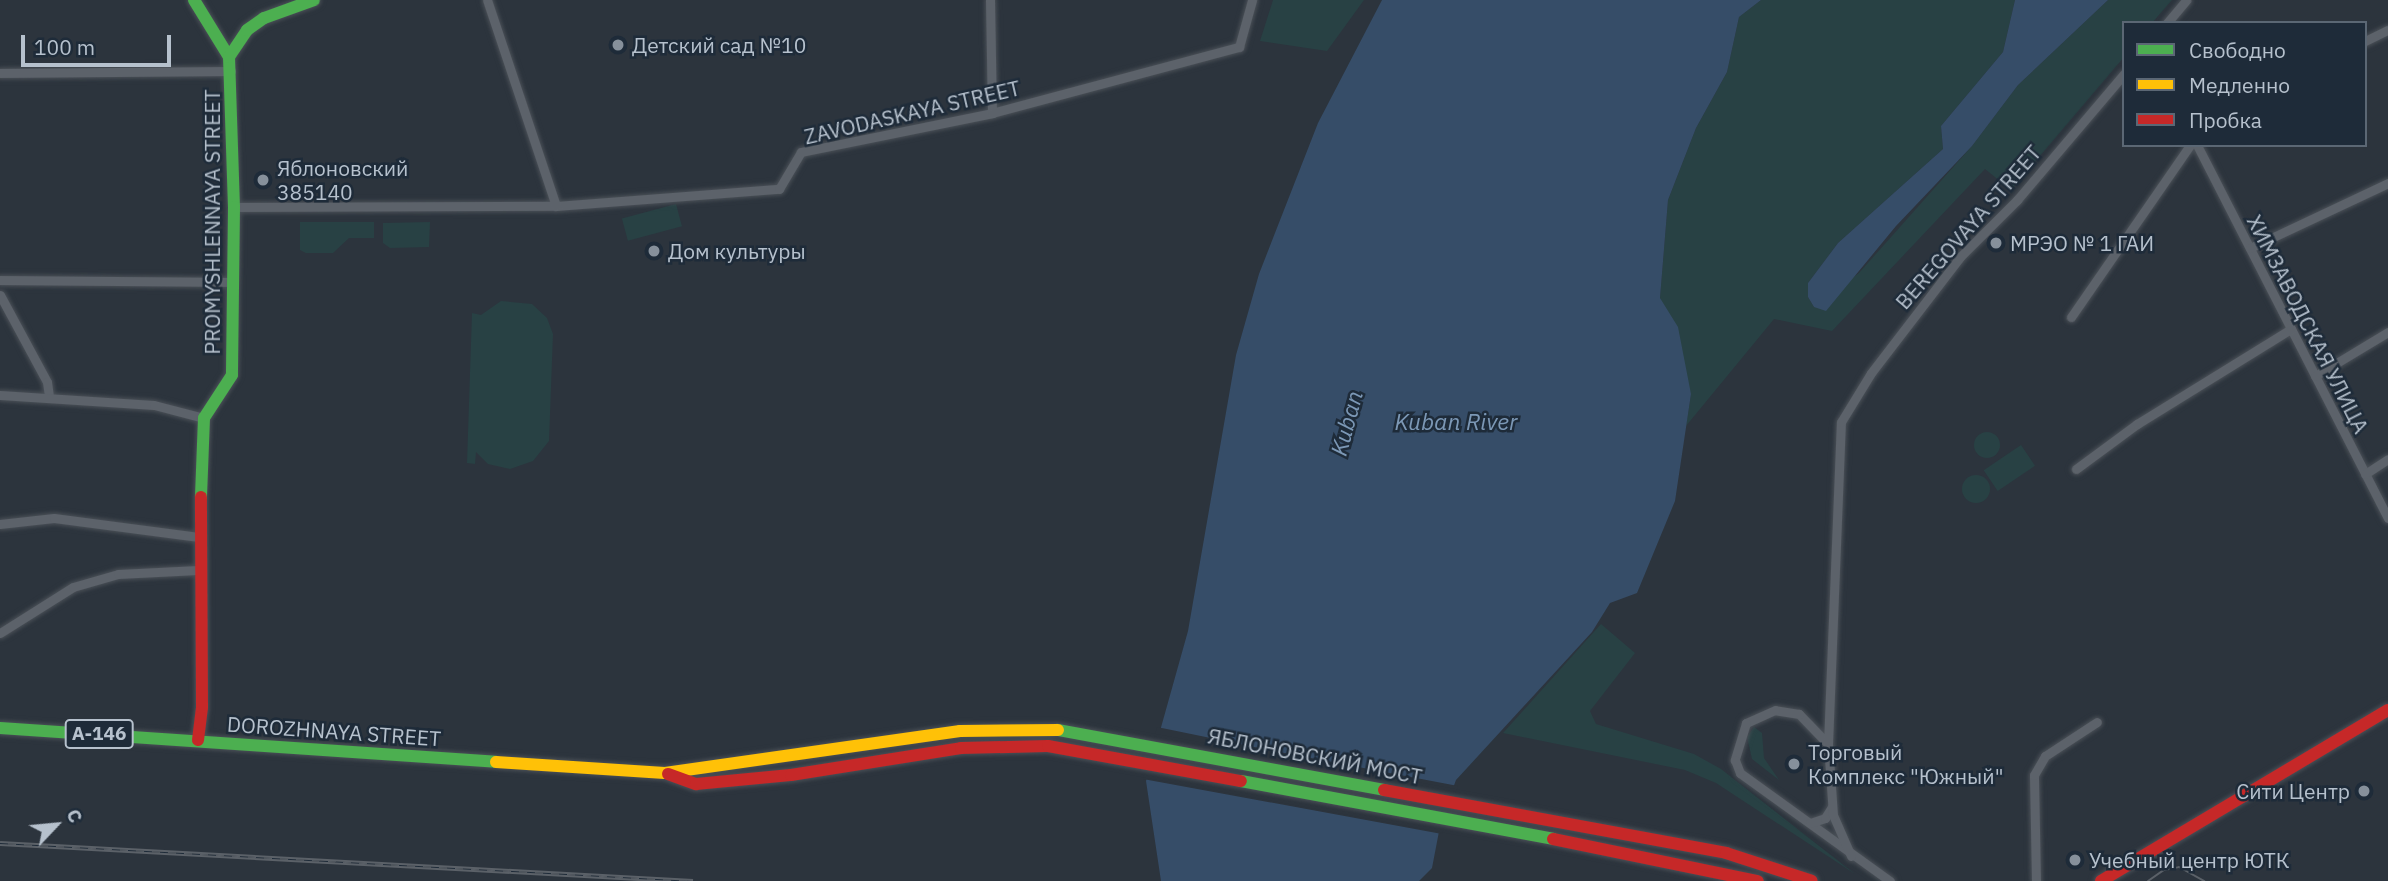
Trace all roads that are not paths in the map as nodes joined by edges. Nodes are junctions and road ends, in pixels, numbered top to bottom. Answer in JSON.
{"nodes":[{"id":1,"x":194,"y":0,"type":"edge"},
{"id":2,"x":314,"y":0,"type":"edge"},
{"id":3,"x":487,"y":0,"type":"edge"},
{"id":4,"x":990,"y":0,"type":"edge"},
{"id":5,"x":1252,"y":0,"type":"edge"},
{"id":6,"x":2186,"y":0,"type":"edge"},
{"id":7,"x":2169,"y":21,"type":"edge"},
{"id":8,"x":2388,"y":30,"type":"edge"},
{"id":9,"x":2367,"y":40,"type":"edge"},
{"id":10,"x":229,"y":57,"type":"junction"},
{"id":11,"x":231,"y":71,"type":"junction"},
{"id":12,"x":0,"y":73,"type":"edge"},
{"id":13,"x":2122,"y":77,"type":"edge"},
{"id":14,"x":992,"y":113,"type":"junction"},
{"id":15,"x":2189,"y":147,"type":"edge"},
{"id":16,"x":2198,"y":147,"type":"edge"},
{"id":17,"x":2388,"y":183,"type":"edge"},
{"id":18,"x":556,"y":206,"type":"junction"},
{"id":19,"x":234,"y":207,"type":"junction"},
{"id":20,"x":2250,"y":248,"type":"junction"},
{"id":21,"x":0,"y":280,"type":"edge"},
{"id":22,"x":234,"y":282,"type":"junction"},
{"id":23,"x":0,"y":295,"type":"edge"},
{"id":24,"x":2071,"y":317,"type":"dead end"},
{"id":25,"x":2291,"y":329,"type":"junction"},
{"id":26,"x":2388,"y":331,"type":"edge"},
{"id":27,"x":2315,"y":376,"type":"junction"},
{"id":28,"x":0,"y":395,"type":"edge"},
{"id":29,"x":49,"y":396,"type":"junction"},
{"id":30,"x":204,"y":418,"type":"junction"},
{"id":31,"x":2388,"y":459,"type":"edge"},
{"id":32,"x":2076,"y":469,"type":"dead end"},
{"id":33,"x":2365,"y":474,"type":"junction"},
{"id":34,"x":2388,"y":518,"type":"edge"},
{"id":35,"x":0,"y":524,"type":"edge"},
{"id":36,"x":199,"y":537,"type":"junction"},
{"id":37,"x":198,"y":569,"type":"junction"},
{"id":38,"x":0,"y":633,"type":"edge"},
{"id":39,"x":2388,"y":710,"type":"edge"},
{"id":40,"x":2097,"y":722,"type":"dead end"},
{"id":41,"x":0,"y":728,"type":"edge"},
{"id":42,"x":960,"y":731,"type":"joint"},
{"id":43,"x":198,"y":740,"type":"junction"},
{"id":44,"x":1828,"y":744,"type":"junction"},
{"id":45,"x":961,"y":748,"type":"joint"},
{"id":46,"x":665,"y":773,"type":"junction"},
{"id":47,"x":1833,"y":805,"type":"junction"},
{"id":48,"x":1810,"y":823,"type":"junction"},
{"id":49,"x":1851,"y":856,"type":"junction"},
{"id":50,"x":1758,"y":881,"type":"edge"},
{"id":51,"x":1812,"y":881,"type":"edge"},
{"id":52,"x":1890,"y":881,"type":"edge"},
{"id":53,"x":2036,"y":881,"type":"edge"},
{"id":54,"x":2101,"y":881,"type":"edge"}],
"edges":[{"from":1,"to":10,"type":"main road","name":"PROMYSHLENNAYA STREET"},
{"from":2,"to":10,"type":"main road"},
{"from":3,"to":18,"type":"street"},
{"from":4,"to":14,"type":"street"},
{"from":5,"to":14,"type":"street","name":"ZAVODASKAYA STREET"},
{"from":6,"to":7,"type":"street"},
{"from":8,"to":9,"type":"street"},
{"from":10,"to":11,"type":"main road","name":"PROMYSHLENNAYA STREET"},
{"from":11,"to":12,"type":"street"},
{"from":11,"to":19,"type":"main road","name":"PROMYSHLENNAYA STREET"},
{"from":13,"to":44,"type":"street","name":"BEREGOVAYA STREET"},
{"from":14,"to":18,"type":"street","name":"ZAVODASKAYA STREET"},
{"from":15,"to":24,"type":"street"},
{"from":16,"to":20,"type":"street","name":"ХИМЗАВОДСКАЯ УЛИЦА"},
{"from":17,"to":20,"type":"street"},
{"from":18,"to":19,"type":"street","name":"ZAVODASKAYA STREET"},
{"from":19,"to":22,"type":"main road","name":"PROMYSHLENNAYA STREET"},
{"from":20,"to":25,"type":"street","name":"ХИМЗАВОДСКАЯ УЛИЦА"},
{"from":21,"to":22,"type":"street"},
{"from":22,"to":30,"type":"main road","name":"PROMYSHLENNAYA STREET"},
{"from":23,"to":29,"type":"street"},
{"from":25,"to":27,"type":"street","name":"ХИМЗАВОДСКАЯ УЛИЦА"},
{"from":25,"to":32,"type":"street"},
{"from":26,"to":27,"type":"street"},
{"from":27,"to":33,"type":"street","name":"ХИМЗАВОДСКАЯ УЛИЦА"},
{"from":28,"to":29,"type":"street"},
{"from":29,"to":30,"type":"street"},
{"from":30,"to":36,"type":"main road"},
{"from":31,"to":33,"type":"street"},
{"from":33,"to":34,"type":"street","name":"ХИМЗАВОДСКАЯ УЛИЦА"},
{"from":35,"to":36,"type":"street"},
{"from":36,"to":37,"type":"main road"},
{"from":37,"to":38,"type":"street"},
{"from":37,"to":43,"type":"main road"},
{"from":39,"to":54,"type":"main road"},
{"from":40,"to":53,"type":"street"},
{"from":41,"to":43,"type":"main road","name":"DOROZHNAYA STREET","number":"А-146"},
{"from":42,"to":46,"type":"main road","name":"DOROZHNAYA STREET"},
{"from":42,"to":51,"type":"main road","name":"ЯБЛОНОВСКИЙ МОСТ"},
{"from":43,"to":46,"type":"main road","name":"DOROZHNAYA STREET","number":"А-146"},
{"from":44,"to":47,"type":"street"},
{"from":44,"to":48,"type":"street"},
{"from":45,"to":46,"type":"main road","name":"DOROZHNAYA STREET"},
{"from":45,"to":50,"type":"main road","name":"ЯБЛОНОВСКИЙ МОСТ"},
{"from":47,"to":48,"type":"street"},
{"from":47,"to":49,"type":"street"},
{"from":48,"to":49,"type":"street"},
{"from":49,"to":52,"type":"street"}]}
